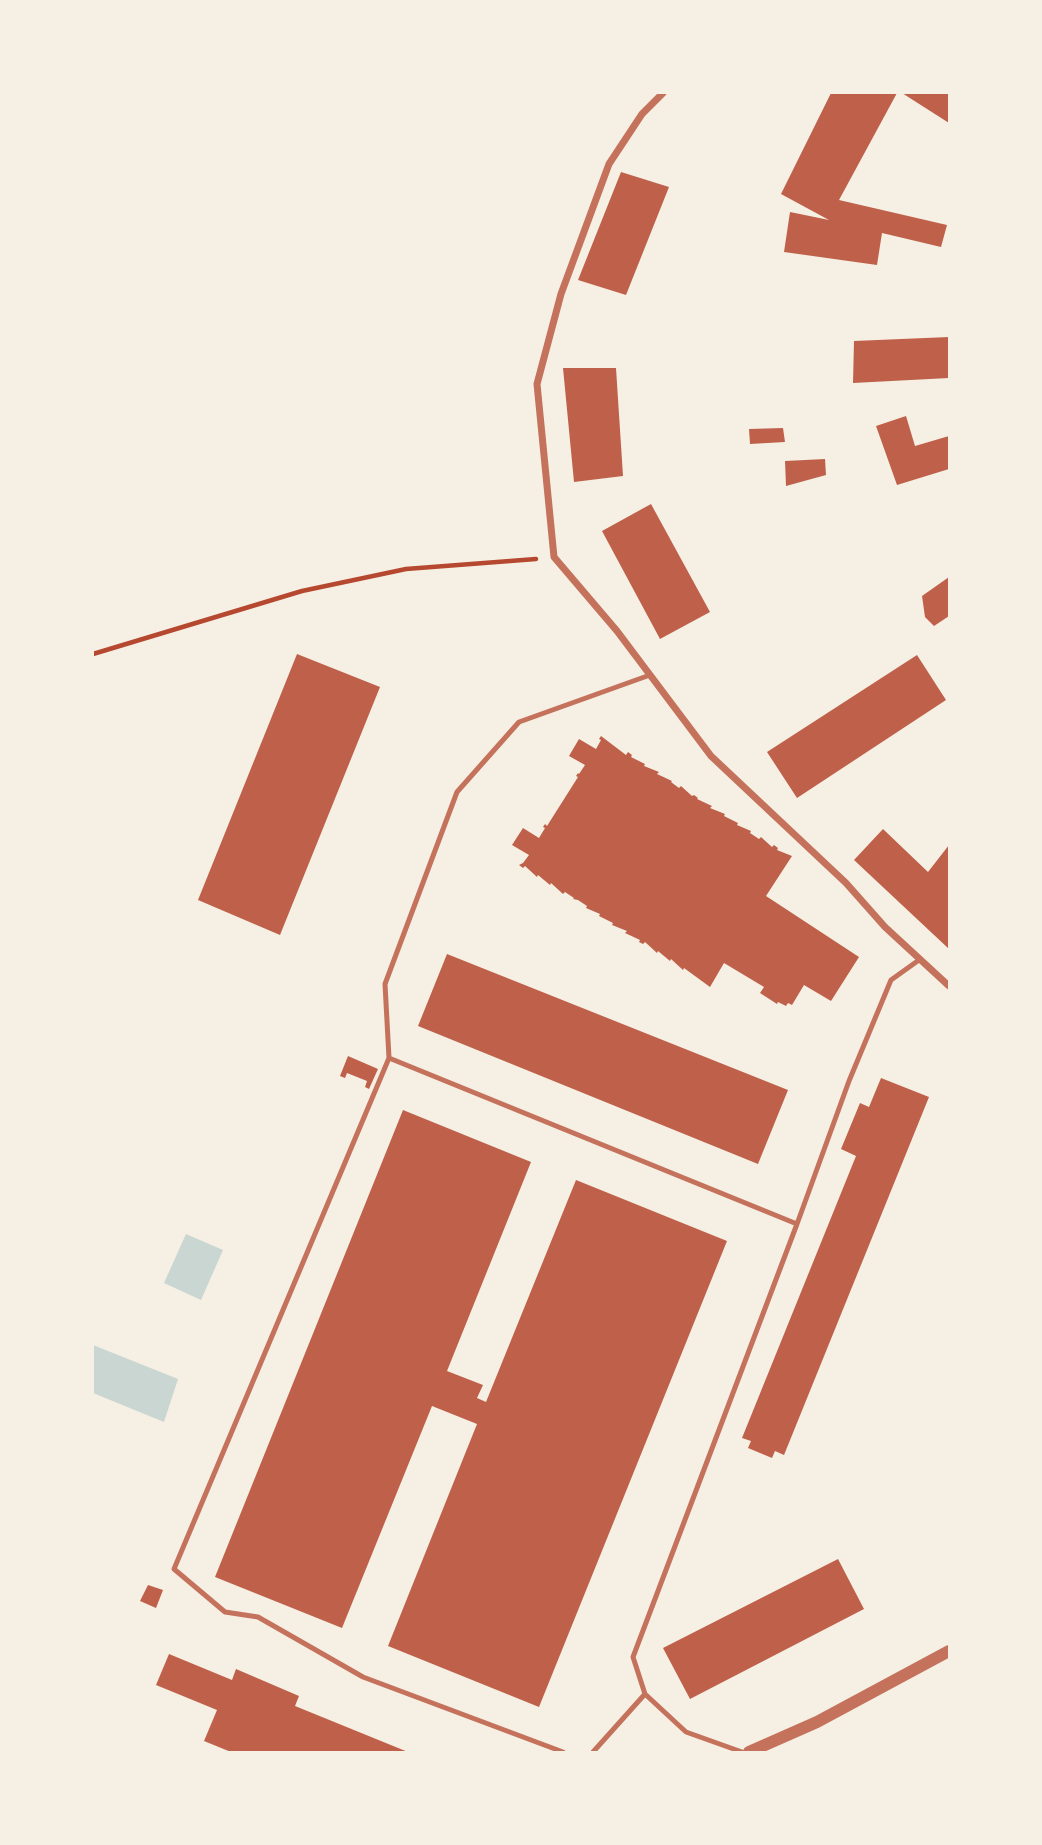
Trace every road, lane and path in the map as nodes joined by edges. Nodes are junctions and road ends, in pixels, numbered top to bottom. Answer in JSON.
{"nodes":[{"id":1,"x":663,"y":93,"type":"edge"},
{"id":2,"x":554,"y":557,"type":"junction"},
{"id":3,"x":93,"y":654,"type":"edge"},
{"id":4,"x":650,"y":675,"type":"junction"},
{"id":5,"x":919,"y":960,"type":"junction"},
{"id":6,"x":949,"y":986,"type":"edge"},
{"id":7,"x":389,"y":1058,"type":"junction"},
{"id":8,"x":797,"y":1224,"type":"junction"},
{"id":9,"x":949,"y":1651,"type":"edge"},
{"id":10,"x":645,"y":1694,"type":"junction"},
{"id":11,"x":563,"y":1752,"type":"edge"},
{"id":12,"x":593,"y":1752,"type":"edge"},
{"id":13,"x":743,"y":1752,"type":"edge"},
{"id":14,"x":749,"y":1752,"type":"edge"}],
"edges":[{"from":1,"to":2,"type":"street"},
{"from":2,"to":3,"type":"path"},
{"from":2,"to":4,"type":"street"},
{"from":4,"to":5,"type":"street"},
{"from":4,"to":7,"type":"lane"},
{"from":5,"to":6,"type":"street"},
{"from":5,"to":8,"type":"lane"},
{"from":7,"to":8,"type":"lane"},
{"from":7,"to":11,"type":"lane"},
{"from":8,"to":10,"type":"lane"},
{"from":9,"to":14,"type":"street"},
{"from":10,"to":12,"type":"lane"},
{"from":10,"to":13,"type":"lane"}]}
